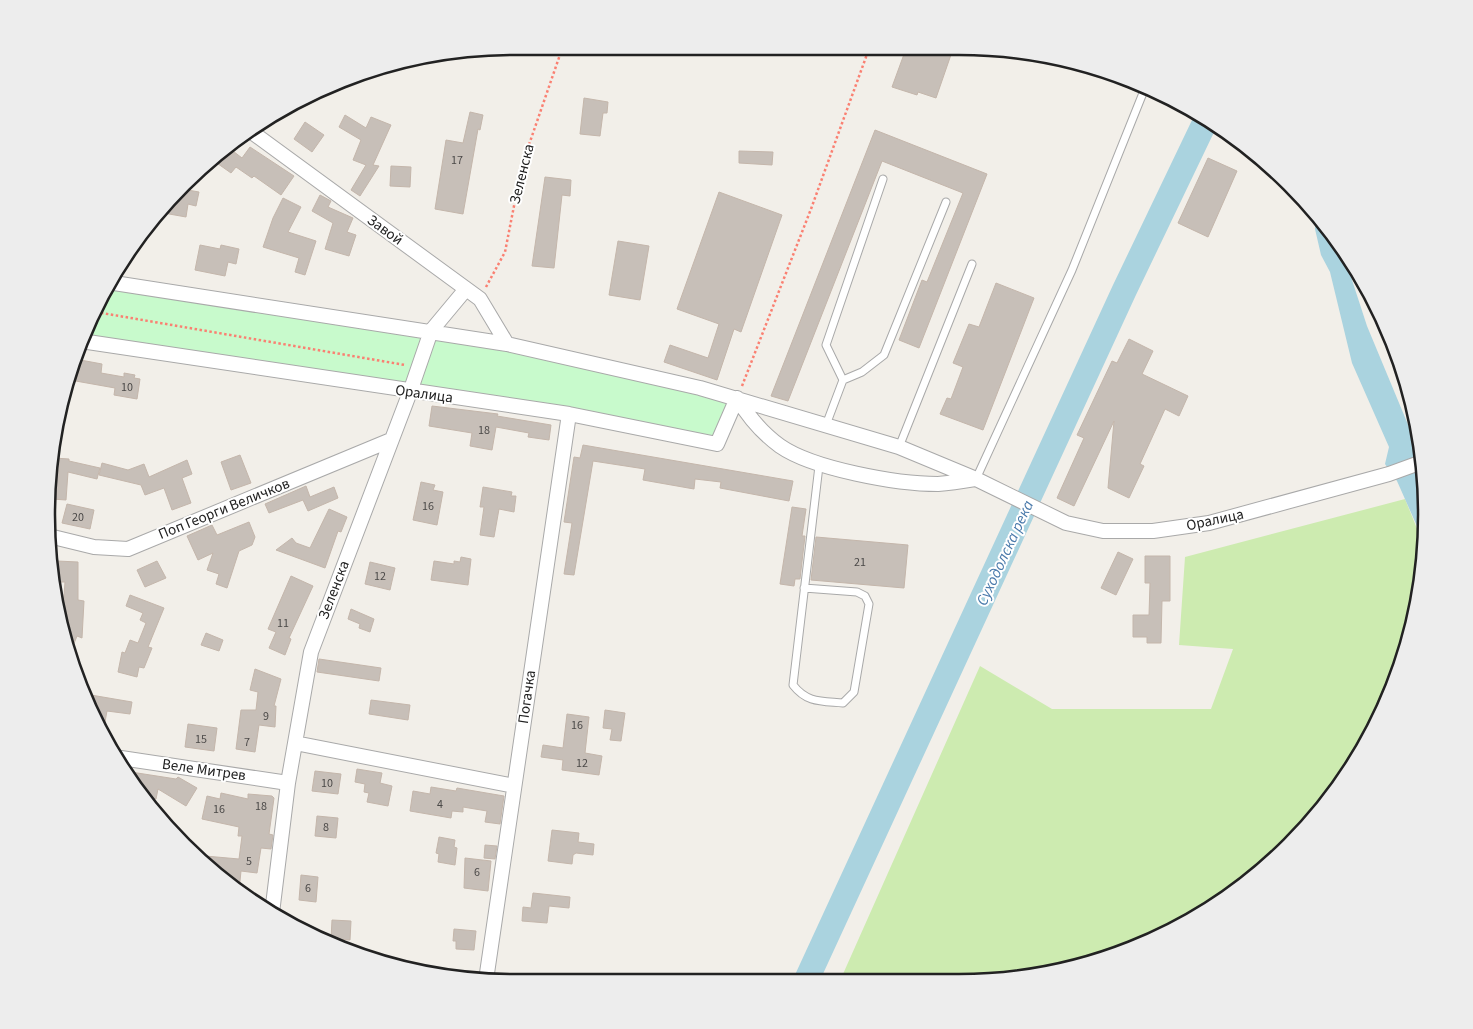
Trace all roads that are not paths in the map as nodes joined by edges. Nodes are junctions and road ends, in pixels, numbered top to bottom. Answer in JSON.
{"nodes":[{"id":1,"x":1143,"y":94,"type":"edge"},
{"id":2,"x":255,"y":135,"type":"edge"},
{"id":3,"x":883,"y":180,"type":"dead end"},
{"id":4,"x":946,"y":202,"type":"dead end"},
{"id":5,"x":972,"y":264,"type":"dead end"},
{"id":6,"x":118,"y":284,"type":"edge"},
{"id":7,"x":466,"y":289,"type":"junction"},
{"id":8,"x":431,"y":331,"type":"junction"},
{"id":9,"x":89,"y":341,"type":"edge"},
{"id":10,"x":506,"y":344,"type":"junction"},
{"id":11,"x":843,"y":380,"type":"junction"},
{"id":12,"x":410,"y":392,"type":"junction"},
{"id":13,"x":737,"y":398,"type":"junction"},
{"id":14,"x":569,"y":414,"type":"junction"},
{"id":15,"x":826,"y":425,"type":"junction"},
{"id":16,"x":391,"y":440,"type":"junction"},
{"id":17,"x":899,"y":447,"type":"junction"},
{"id":18,"x":1415,"y":465,"type":"edge"},
{"id":19,"x":819,"y":466,"type":"junction"},
{"id":20,"x":976,"y":479,"type":"junction"},
{"id":21,"x":56,"y":538,"type":"edge"},
{"id":22,"x":804,"y":588,"type":"junction"},
{"id":23,"x":295,"y":743,"type":"junction"},
{"id":24,"x":125,"y":759,"type":"edge"},
{"id":25,"x":288,"y":783,"type":"junction"},
{"id":26,"x":514,"y":786,"type":"junction"},
{"id":27,"x":273,"y":905,"type":"edge"},
{"id":28,"x":487,"y":973,"type":"edge"}],
"edges":[{"from":1,"to":20,"type":"lane"},
{"from":2,"to":7,"type":"street","name":"Завой"},
{"from":3,"to":11,"type":"lane"},
{"from":4,"to":11,"type":"lane"},
{"from":5,"to":17,"type":"lane"},
{"from":6,"to":8,"type":"street"},
{"from":7,"to":8,"type":"street","name":"Зеленска"},
{"from":7,"to":10,"type":"street","name":"Завой"},
{"from":8,"to":10,"type":"street"},
{"from":8,"to":12,"type":"street","name":"Зеленска"},
{"from":9,"to":12,"type":"street","name":"Оралица"},
{"from":10,"to":13,"type":"street"},
{"from":11,"to":15,"type":"lane"},
{"from":12,"to":14,"type":"street","name":"Оралица"},
{"from":12,"to":16,"type":"street","name":"Зеленска"},
{"from":13,"to":14,"type":"street","name":"Оралица"},
{"from":13,"to":15,"type":"street"},
{"from":13,"to":19,"type":"street"},
{"from":14,"to":26,"type":"street","name":"Погачка"},
{"from":15,"to":17,"type":"street"},
{"from":16,"to":21,"type":"street","name":"Поп Георги Величков"},
{"from":16,"to":23,"type":"street","name":"Зеленска"},
{"from":17,"to":20,"type":"street"},
{"from":18,"to":20,"type":"street","name":"Оралица"},
{"from":19,"to":20,"type":"street"},
{"from":19,"to":22,"type":"lane"},
{"from":22,"to":22,"type":"lane"},
{"from":23,"to":25,"type":"street","name":"Зеленска"},
{"from":23,"to":26,"type":"street"},
{"from":24,"to":25,"type":"street","name":"Веле Митрев"},
{"from":25,"to":27,"type":"street","name":"Зеленска"},
{"from":26,"to":28,"type":"street","name":"Погачка"}]}
